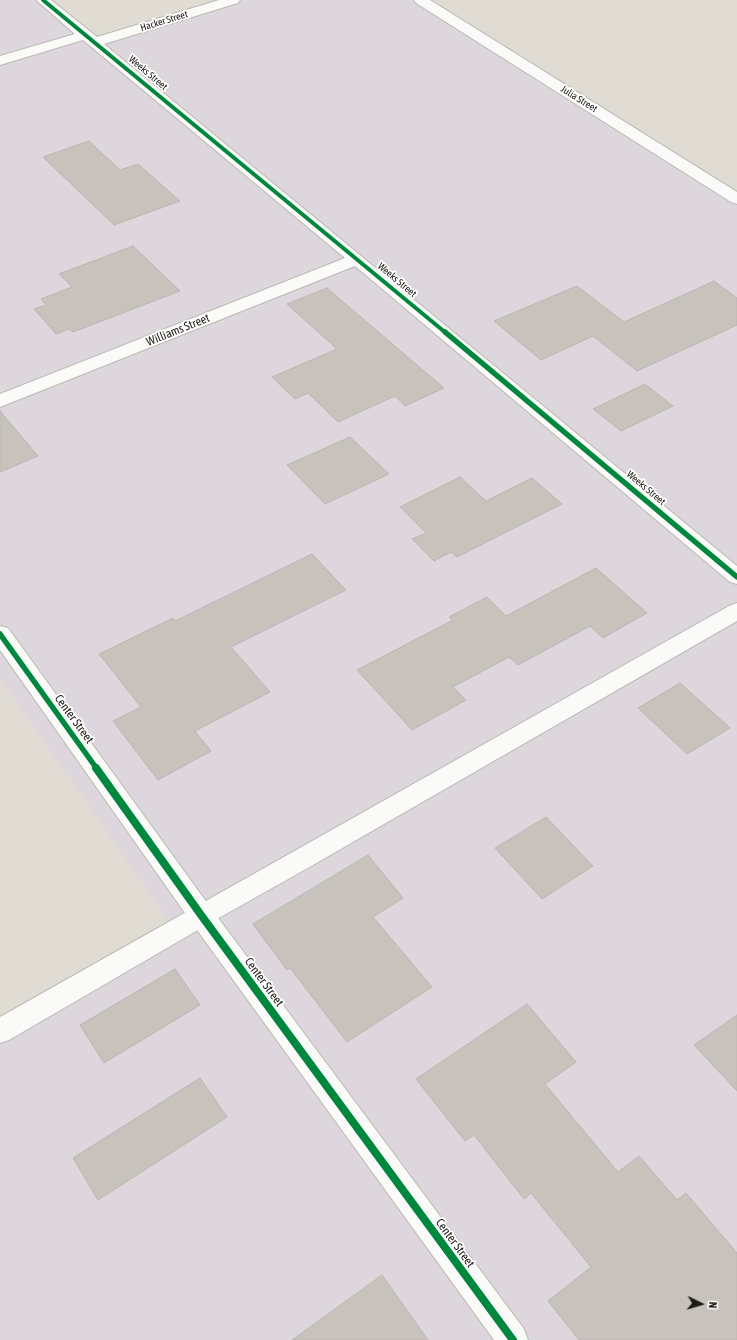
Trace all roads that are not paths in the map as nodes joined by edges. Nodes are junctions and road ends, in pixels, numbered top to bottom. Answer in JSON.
{"nodes":[{"id":1,"x":43,"y":0,"type":"edge"},
{"id":2,"x":233,"y":0,"type":"edge"},
{"id":3,"x":421,"y":0,"type":"edge"},
{"id":4,"x":90,"y":38,"type":"junction"},
{"id":5,"x":0,"y":61,"type":"edge"},
{"id":6,"x":737,"y":199,"type":"edge"},
{"id":7,"x":357,"y":259,"type":"junction"},
{"id":8,"x":0,"y":401,"type":"edge"},
{"id":9,"x":737,"y":577,"type":"edge"},
{"id":10,"x":737,"y":611,"type":"edge"},
{"id":11,"x":0,"y":634,"type":"edge"},
{"id":12,"x":201,"y":915,"type":"junction"},
{"id":13,"x":0,"y":1031,"type":"edge"},
{"id":14,"x":513,"y":1340,"type":"edge"}],
"edges":[{"from":1,"to":4,"type":"street","name":"Weeks Street"},
{"from":2,"to":4,"type":"street","name":"Hacker Street"},
{"from":3,"to":6,"type":"street","name":"Julia Street"},
{"from":4,"to":5,"type":"street","name":"Hacker Street"},
{"from":4,"to":7,"type":"street","name":"Weeks Street"},
{"from":7,"to":8,"type":"street","name":"Williams Street"},
{"from":7,"to":9,"type":"street","name":"Weeks Street"},
{"from":10,"to":12,"type":"street"},
{"from":11,"to":12,"type":"street","name":"Center Street"},
{"from":12,"to":13,"type":"street"},
{"from":12,"to":14,"type":"street","name":"Center Street"}]}
